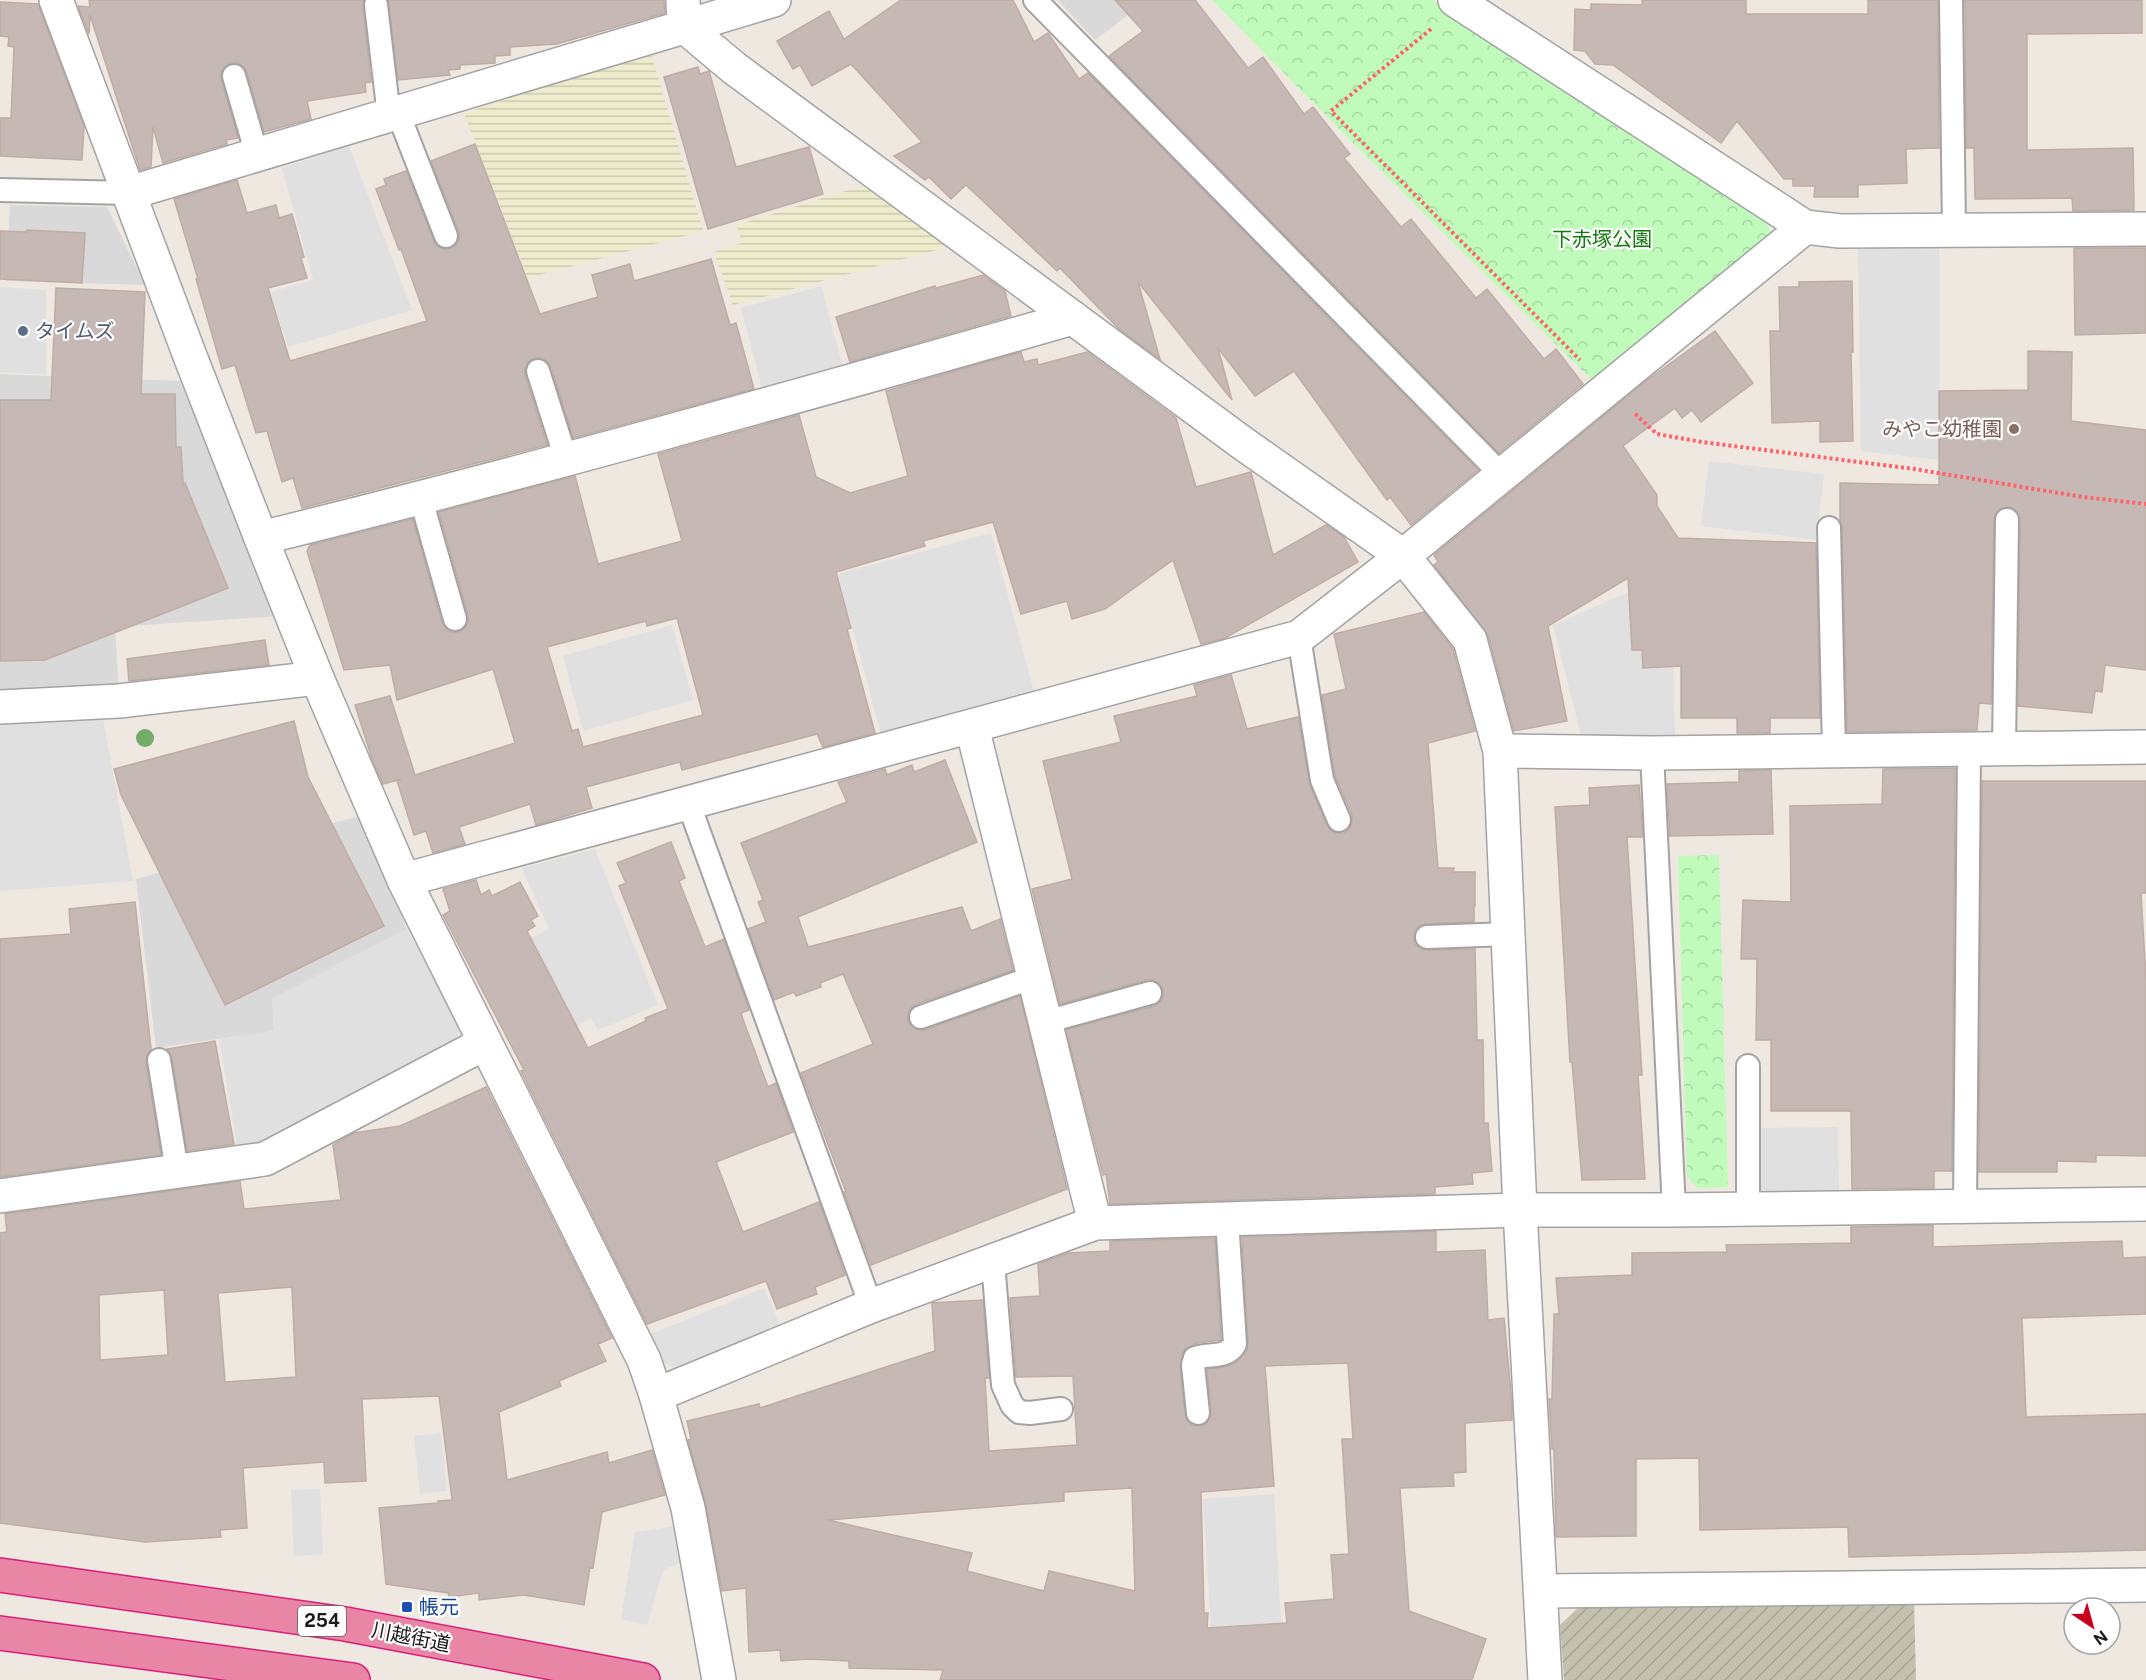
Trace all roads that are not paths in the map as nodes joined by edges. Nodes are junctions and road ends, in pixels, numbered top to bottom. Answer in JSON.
{"nodes":[{"id":1,"x":56,"y":0,"type":"edge"},
{"id":2,"x":774,"y":0,"type":"edge"},
{"id":3,"x":1035,"y":0,"type":"edge"},
{"id":4,"x":1455,"y":0,"type":"edge"},
{"id":5,"x":1951,"y":0,"type":"edge"},
{"id":6,"x":376,"y":5,"type":"dead end"},
{"id":7,"x":684,"y":13,"type":"edge"},
{"id":8,"x":234,"y":76,"type":"dead end"},
{"id":9,"x":393,"y":114,"type":"junction"},
{"id":10,"x":257,"y":155,"type":"junction"},
{"id":11,"x":0,"y":190,"type":"edge"},
{"id":12,"x":129,"y":193,"type":"junction"},
{"id":13,"x":1805,"y":227,"type":"junction"},
{"id":14,"x":2146,"y":229,"type":"edge"},
{"id":15,"x":1954,"y":230,"type":"junction"},
{"id":16,"x":446,"y":236,"type":"dead end"},
{"id":17,"x":1073,"y":318,"type":"junction"},
{"id":18,"x":538,"y":371,"type":"dead end"},
{"id":19,"x":566,"y":459,"type":"junction"},
{"id":20,"x":1502,"y":476,"type":"junction"},
{"id":21,"x":421,"y":499,"type":"junction"},
{"id":22,"x":2007,"y":520,"type":"dead end"},
{"id":23,"x":1829,"y":528,"type":"dead end"},
{"id":24,"x":261,"y":538,"type":"junction"},
{"id":25,"x":1403,"y":556,"type":"junction"},
{"id":26,"x":455,"y":619,"type":"dead end"},
{"id":27,"x":1299,"y":637,"type":"junction"},
{"id":28,"x":317,"y":678,"type":"junction"},
{"id":29,"x":0,"y":707,"type":"edge"},
{"id":30,"x":972,"y":727,"type":"junction"},
{"id":31,"x":2146,"y":747,"type":"edge"},
{"id":32,"x":1969,"y":750,"type":"junction"},
{"id":33,"x":2004,"y":750,"type":"junction"},
{"id":34,"x":1500,"y":751,"type":"junction"},
{"id":35,"x":1834,"y":752,"type":"junction"},
{"id":36,"x":1652,"y":753,"type":"junction"},
{"id":37,"x":688,"y":802,"type":"junction"},
{"id":38,"x":1339,"y":820,"type":"dead end"},
{"id":39,"x":404,"y":880,"type":"junction"},
{"id":40,"x":1508,"y":934,"type":"junction"},
{"id":41,"x":1427,"y":937,"type":"dead end"},
{"id":42,"x":1034,"y":977,"type":"junction"},
{"id":43,"x":1150,"y":993,"type":"dead end"},
{"id":44,"x":921,"y":1017,"type":"dead end"},
{"id":45,"x":1045,"y":1022,"type":"junction"},
{"id":46,"x":485,"y":1043,"type":"junction"},
{"id":47,"x":159,"y":1060,"type":"dead end"},
{"id":48,"x":1748,"y":1066,"type":"dead end"},
{"id":49,"x":177,"y":1171,"type":"junction"},
{"id":50,"x":0,"y":1196,"type":"edge"},
{"id":51,"x":2146,"y":1204,"type":"edge"},
{"id":52,"x":1965,"y":1207,"type":"junction"},
{"id":53,"x":1748,"y":1209,"type":"junction"},
{"id":54,"x":1520,"y":1210,"type":"junction"},
{"id":55,"x":1674,"y":1210,"type":"junction"},
{"id":56,"x":1227,"y":1219,"type":"junction"},
{"id":57,"x":1095,"y":1224,"type":"junction"},
{"id":58,"x":993,"y":1262,"type":"junction"},
{"id":59,"x":872,"y":1306,"type":"junction"},
{"id":60,"x":656,"y":1395,"type":"junction"},
{"id":61,"x":1061,"y":1409,"type":"dead end"},
{"id":62,"x":1198,"y":1413,"type":"dead end"},
{"id":63,"x":0,"y":1575,"type":"edge"},
{"id":64,"x":2146,"y":1585,"type":"edge"},
{"id":65,"x":1541,"y":1591,"type":"junction"},
{"id":66,"x":0,"y":1633,"type":"edge"},
{"id":67,"x":280,"y":1675,"type":"edge"},
{"id":68,"x":353,"y":1680,"type":"edge"},
{"id":69,"x":643,"y":1680,"type":"edge"},
{"id":70,"x":719,"y":1680,"type":"edge"},
{"id":71,"x":1545,"y":1680,"type":"edge"}],
"edges":[{"from":1,"to":12,"type":"street"},
{"from":2,"to":7,"type":"street"},
{"from":3,"to":20,"type":"lane"},
{"from":4,"to":13,"type":"street"},
{"from":5,"to":15,"type":"lane"},
{"from":6,"to":9,"type":"lane"},
{"from":7,"to":9,"type":"street"},
{"from":7,"to":17,"type":"street"},
{"from":8,"to":10,"type":"lane"},
{"from":9,"to":10,"type":"street"},
{"from":9,"to":16,"type":"lane"},
{"from":10,"to":12,"type":"street"},
{"from":11,"to":12,"type":"lane"},
{"from":12,"to":24,"type":"street"},
{"from":13,"to":15,"type":"street"},
{"from":13,"to":20,"type":"street"},
{"from":14,"to":15,"type":"street"},
{"from":17,"to":19,"type":"street"},
{"from":17,"to":25,"type":"street"},
{"from":18,"to":19,"type":"lane"},
{"from":19,"to":21,"type":"street"},
{"from":20,"to":25,"type":"street"},
{"from":21,"to":24,"type":"street"},
{"from":21,"to":26,"type":"lane"},
{"from":22,"to":33,"type":"lane"},
{"from":23,"to":35,"type":"lane"},
{"from":24,"to":28,"type":"street"},
{"from":25,"to":27,"type":"street"},
{"from":25,"to":34,"type":"street"},
{"from":27,"to":30,"type":"street"},
{"from":27,"to":38,"type":"lane"},
{"from":28,"to":29,"type":"street"},
{"from":28,"to":39,"type":"street"},
{"from":30,"to":37,"type":"street"},
{"from":30,"to":42,"type":"street"},
{"from":31,"to":33,"type":"street"},
{"from":32,"to":33,"type":"street"},
{"from":32,"to":35,"type":"street"},
{"from":32,"to":52,"type":"lane"},
{"from":34,"to":36,"type":"street"},
{"from":34,"to":40,"type":"street"},
{"from":35,"to":36,"type":"street"},
{"from":36,"to":55,"type":"lane"},
{"from":37,"to":39,"type":"street"},
{"from":37,"to":59,"type":"lane"},
{"from":39,"to":46,"type":"street"},
{"from":40,"to":41,"type":"lane"},
{"from":40,"to":54,"type":"street"},
{"from":42,"to":44,"type":"lane"},
{"from":42,"to":45,"type":"street"},
{"from":43,"to":45,"type":"lane"},
{"from":45,"to":57,"type":"street"},
{"from":46,"to":49,"type":"street"},
{"from":46,"to":60,"type":"street"},
{"from":47,"to":49,"type":"lane"},
{"from":48,"to":53,"type":"lane"},
{"from":49,"to":50,"type":"street"},
{"from":51,"to":52,"type":"street"},
{"from":52,"to":53,"type":"street"},
{"from":53,"to":55,"type":"street"},
{"from":54,"to":55,"type":"street"},
{"from":54,"to":56,"type":"street"},
{"from":54,"to":65,"type":"street"},
{"from":56,"to":57,"type":"street"},
{"from":56,"to":62,"type":"lane"},
{"from":57,"to":58,"type":"street"},
{"from":58,"to":59,"type":"street"},
{"from":58,"to":61,"type":"lane"},
{"from":59,"to":60,"type":"street"},
{"from":60,"to":70,"type":"street"},
{"from":63,"to":69,"type":"highway","name":"川越街道","number":"254"},
{"from":64,"to":65,"type":"street"},
{"from":65,"to":71,"type":"street"},
{"from":66,"to":67,"type":"highway"},
{"from":67,"to":68,"type":"highway"}]}
